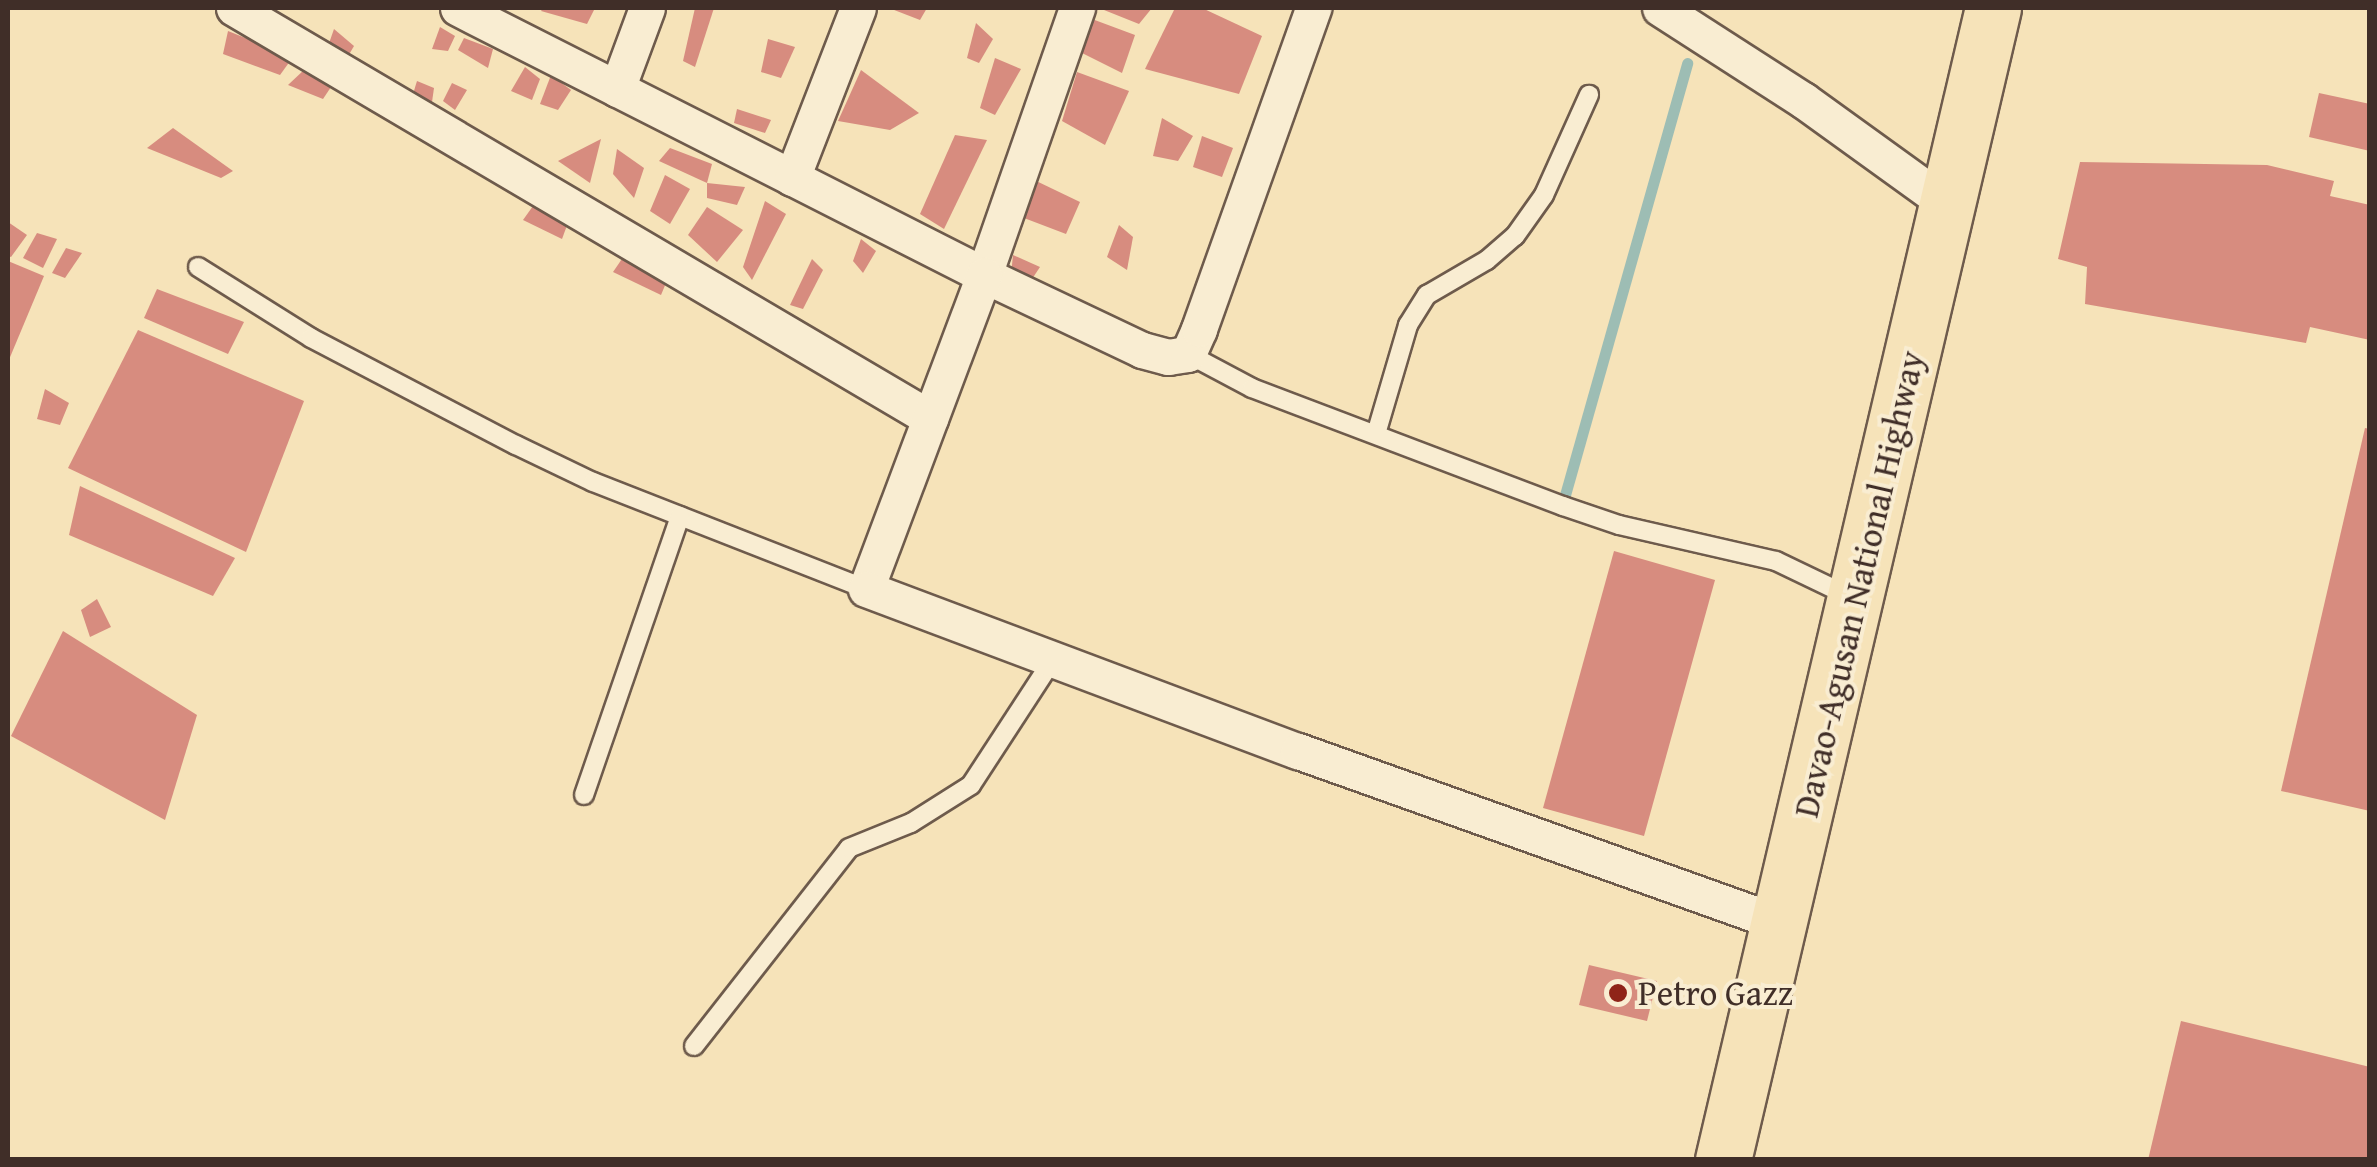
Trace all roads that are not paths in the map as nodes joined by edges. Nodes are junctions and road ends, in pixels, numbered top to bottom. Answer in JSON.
{"nodes":[{"id":1,"x":234,"y":8,"type":"edge"},
{"id":2,"x":458,"y":8,"type":"edge"},
{"id":3,"x":647,"y":8,"type":"edge"},
{"id":4,"x":858,"y":8,"type":"edge"},
{"id":5,"x":1077,"y":8,"type":"edge"},
{"id":6,"x":1312,"y":8,"type":"edge"},
{"id":7,"x":1660,"y":8,"type":"edge"},
{"id":8,"x":1993,"y":8,"type":"edge"},
{"id":9,"x":617,"y":89,"type":"junction"},
{"id":10,"x":1589,"y":96,"type":"dead end"},
{"id":11,"x":792,"y":178,"type":"junction"},
{"id":12,"x":1946,"y":203,"type":"junction"},
{"id":13,"x":198,"y":266,"type":"dead end"},
{"id":14,"x":984,"y":275,"type":"junction"},
{"id":15,"x":1188,"y":354,"type":"junction"},
{"id":16,"x":930,"y":418,"type":"junction"},
{"id":17,"x":1376,"y":434,"type":"junction"},
{"id":18,"x":680,"y":516,"type":"junction"},
{"id":19,"x":866,"y":589,"type":"junction"},
{"id":20,"x":1855,"y":599,"type":"junction"},
{"id":21,"x":1053,"y":659,"type":"junction"},
{"id":22,"x":584,"y":795,"type":"dead end"},
{"id":23,"x":1780,"y":922,"type":"junction"},
{"id":24,"x":694,"y":1046,"type":"dead end"},
{"id":25,"x":1723,"y":1160,"type":"edge"}],
"edges":[{"from":1,"to":16,"type":"street"},
{"from":2,"to":9,"type":"street"},
{"from":3,"to":9,"type":"street"},
{"from":4,"to":11,"type":"street"},
{"from":5,"to":14,"type":"street"},
{"from":6,"to":15,"type":"street"},
{"from":7,"to":12,"type":"street"},
{"from":8,"to":12,"type":"highway","name":"Davao-Agusan National Highway"},
{"from":9,"to":11,"type":"street"},
{"from":10,"to":17,"type":"lane"},
{"from":11,"to":14,"type":"street"},
{"from":12,"to":20,"type":"highway","name":"Davao-Agusan National Highway"},
{"from":13,"to":18,"type":"lane"},
{"from":14,"to":15,"type":"street"},
{"from":14,"to":16,"type":"street"},
{"from":15,"to":17,"type":"lane"},
{"from":16,"to":19,"type":"street"},
{"from":17,"to":20,"type":"lane"},
{"from":18,"to":19,"type":"lane"},
{"from":18,"to":22,"type":"lane"},
{"from":19,"to":21,"type":"street"},
{"from":20,"to":23,"type":"highway","name":"Davao-Agusan National Highway"},
{"from":21,"to":23,"type":"street"},
{"from":21,"to":24,"type":"lane"},
{"from":23,"to":25,"type":"highway","name":"Davao-Agusan National Highway"}]}
